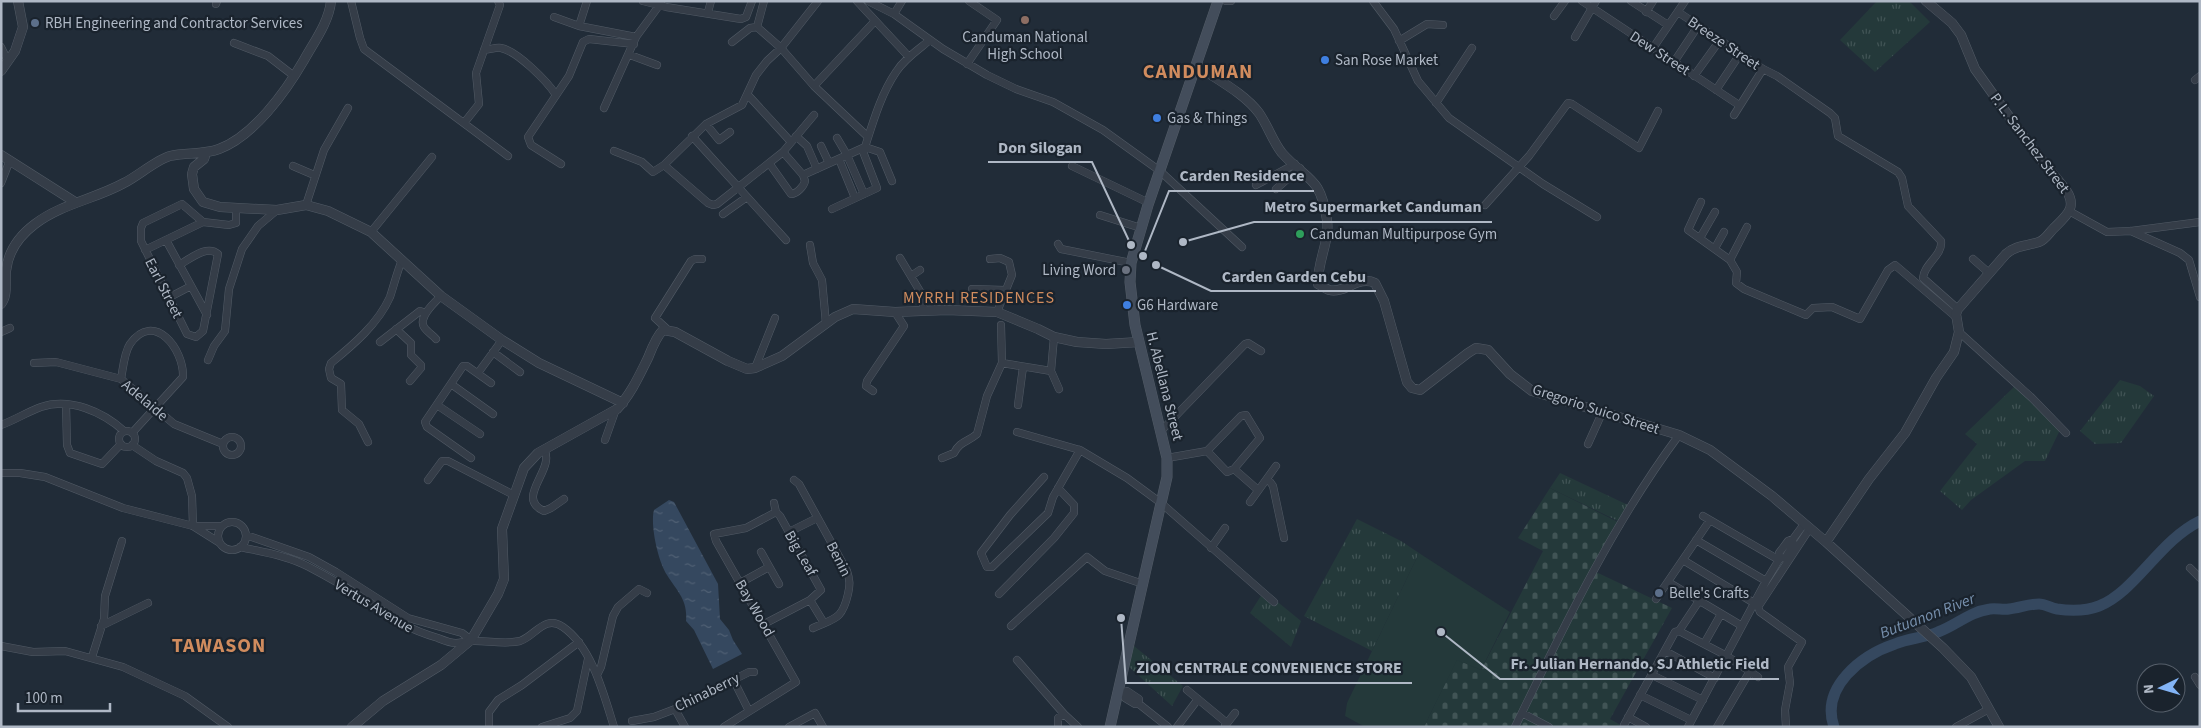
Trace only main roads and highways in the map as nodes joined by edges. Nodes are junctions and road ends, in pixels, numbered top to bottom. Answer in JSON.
{"nodes":[{"id":1,"x":1218,"y":1,"type":"edge"},
{"id":2,"x":1110,"y":727,"type":"edge"}],
"edges":[{"from":1,"to":2,"type":"main road","name":"H. Abellana Street"}]}
